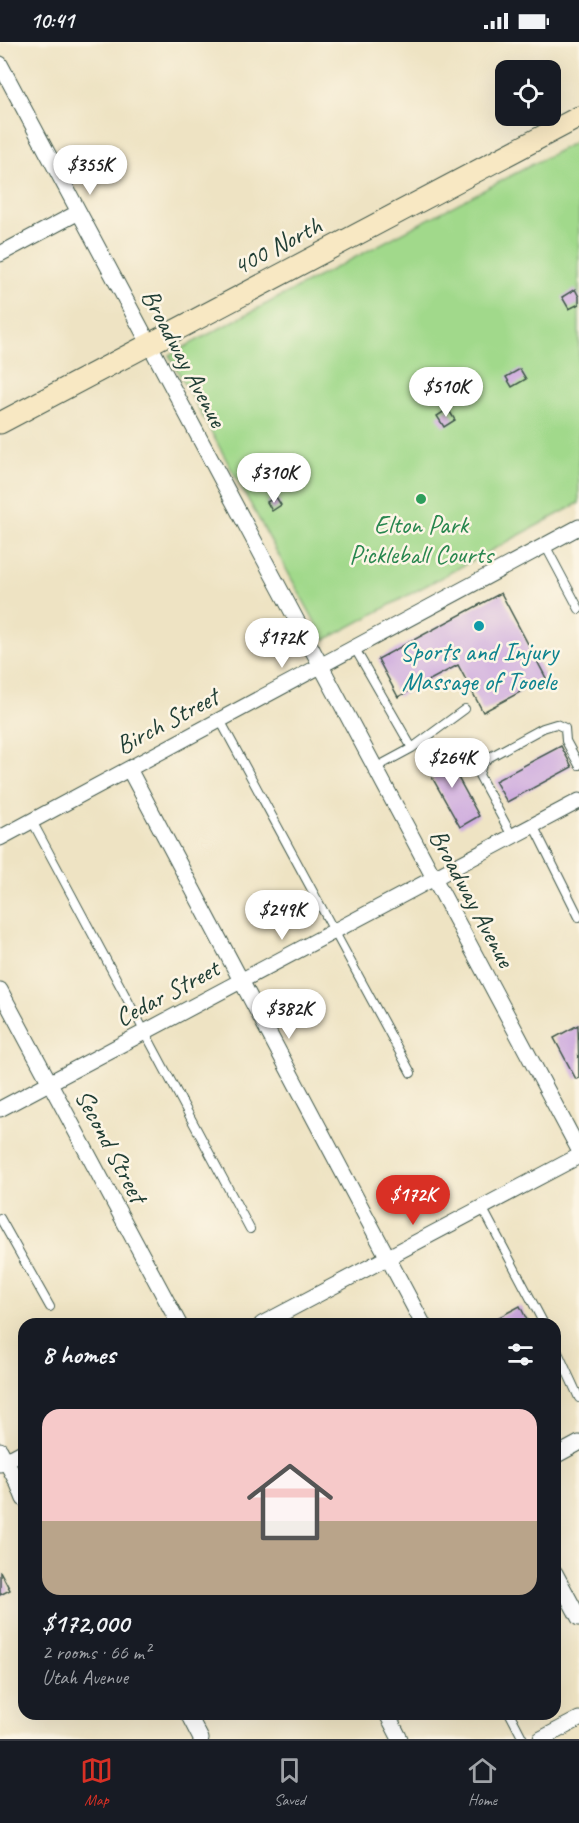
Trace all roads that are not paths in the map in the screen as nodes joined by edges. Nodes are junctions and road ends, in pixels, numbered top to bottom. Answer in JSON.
{"nodes":[{"id":1,"x":0,"y":64,"type":"edge"},
{"id":2,"x":579,"y":117,"type":"edge"},
{"id":3,"x":80,"y":212,"type":"junction"},
{"id":4,"x":0,"y":254,"type":"edge"},
{"id":5,"x":149,"y":344,"type":"junction"},
{"id":6,"x":0,"y":423,"type":"edge"},
{"id":7,"x":579,"y":527,"type":"edge"},
{"id":8,"x":545,"y":545,"type":"junction"},
{"id":9,"x":579,"y":609,"type":"edge"},
{"id":10,"x":354,"y":647,"type":"junction"},
{"id":11,"x":321,"y":666,"type":"junction"},
{"id":12,"x":465,"y":709,"type":"dead end"},
{"id":13,"x":220,"y":720,"type":"junction"},
{"id":14,"x":412,"y":748,"type":"junction"},
{"id":15,"x":579,"y":765,"type":"edge"},
{"id":16,"x":375,"y":768,"type":"junction"},
{"id":17,"x":129,"y":769,"type":"junction"},
{"id":18,"x":579,"y":801,"type":"edge"},
{"id":19,"x":32,"y":821,"type":"junction"},
{"id":20,"x":533,"y":825,"type":"junction"},
{"id":21,"x":512,"y":836,"type":"junction"},
{"id":22,"x":0,"y":838,"type":"edge"},
{"id":23,"x":434,"y":878,"type":"junction"},
{"id":24,"x":579,"y":917,"type":"edge"},
{"id":25,"x":335,"y":931,"type":"junction"},
{"id":26,"x":240,"y":982,"type":"junction"},
{"id":27,"x":0,"y":990,"type":"edge"},
{"id":28,"x":146,"y":1032,"type":"junction"},
{"id":29,"x":411,"y":1073,"type":"dead end"},
{"id":30,"x":50,"y":1083,"type":"junction"},
{"id":31,"x":0,"y":1109,"type":"edge"},
{"id":32,"x":579,"y":1150,"type":"edge"},
{"id":33,"x":579,"y":1156,"type":"edge"},
{"id":34,"x":482,"y":1207,"type":"junction"},
{"id":35,"x":0,"y":1218,"type":"edge"},
{"id":36,"x":250,"y":1229,"type":"dead end"},
{"id":37,"x":387,"y":1258,"type":"junction"},
{"id":38,"x":50,"y":1307,"type":"dead end"},
{"id":39,"x":176,"y":1318,"type":"edge"},
{"id":40,"x":273,"y":1318,"type":"edge"},
{"id":41,"x":420,"y":1318,"type":"edge"},
{"id":42,"x":541,"y":1318,"type":"edge"},
{"id":43,"x":561,"y":1359,"type":"edge"},
{"id":44,"x":579,"y":1398,"type":"edge"},
{"id":45,"x":579,"y":1443,"type":"edge"},
{"id":46,"x":18,"y":1453,"type":"edge"},
{"id":47,"x":561,"y":1453,"type":"edge"},
{"id":48,"x":2,"y":1458,"type":"edge"},
{"id":49,"x":18,"y":1488,"type":"edge"},
{"id":50,"x":561,"y":1584,"type":"edge"},
{"id":51,"x":579,"y":1618,"type":"edge"},
{"id":52,"x":579,"y":1719,"type":"edge"},
{"id":53,"x":191,"y":1720,"type":"edge"},
{"id":54,"x":390,"y":1720,"type":"edge"},
{"id":55,"x":513,"y":1720,"type":"edge"},
{"id":56,"x":201,"y":1739,"type":"edge"},
{"id":57,"x":400,"y":1739,"type":"edge"},
{"id":58,"x":523,"y":1739,"type":"edge"},
{"id":59,"x":541,"y":1739,"type":"edge"}],
"edges":[{"from":1,"to":3,"type":"street","name":"Broadway Avenue"},
{"from":2,"to":5,"type":"street","name":"400 North"},
{"from":3,"to":4,"type":"street"},
{"from":3,"to":5,"type":"street","name":"Broadway Avenue"},
{"from":5,"to":6,"type":"street","name":"400 North"},
{"from":5,"to":11,"type":"street","name":"Broadway Avenue"},
{"from":7,"to":8,"type":"street","name":"Birch Street"},
{"from":8,"to":9,"type":"lane"},
{"from":8,"to":10,"type":"street","name":"Birch Street"},
{"from":10,"to":11,"type":"street","name":"Birch Street"},
{"from":10,"to":14,"type":"lane"},
{"from":11,"to":13,"type":"street","name":"Birch Street"},
{"from":11,"to":16,"type":"street","name":"Broadway Avenue"},
{"from":12,"to":14,"type":"lane"},
{"from":13,"to":17,"type":"street","name":"Birch Street"},
{"from":13,"to":25,"type":"lane"},
{"from":14,"to":16,"type":"lane"},
{"from":15,"to":21,"type":"lane"},
{"from":16,"to":23,"type":"street","name":"Broadway Avenue"},
{"from":17,"to":19,"type":"street","name":"Birch Street"},
{"from":17,"to":26,"type":"street"},
{"from":18,"to":20,"type":"street","name":"Cedar Street"},
{"from":19,"to":22,"type":"street","name":"Birch Street"},
{"from":19,"to":28,"type":"lane"},
{"from":20,"to":21,"type":"street","name":"Cedar Street"},
{"from":20,"to":24,"type":"lane"},
{"from":21,"to":23,"type":"street","name":"Cedar Street"},
{"from":23,"to":25,"type":"street","name":"Cedar Street"},
{"from":23,"to":32,"type":"street","name":"Broadway Avenue"},
{"from":25,"to":26,"type":"street","name":"Cedar Street"},
{"from":25,"to":29,"type":"lane"},
{"from":26,"to":28,"type":"street","name":"Cedar Street"},
{"from":26,"to":37,"type":"street"},
{"from":27,"to":30,"type":"street","name":"Second Street"},
{"from":28,"to":30,"type":"street","name":"Cedar Street"},
{"from":28,"to":36,"type":"lane"},
{"from":30,"to":31,"type":"street","name":"Cedar Street"},
{"from":30,"to":39,"type":"street","name":"Second Street"},
{"from":33,"to":34,"type":"street"},
{"from":34,"to":37,"type":"street"},
{"from":34,"to":42,"type":"lane"},
{"from":35,"to":38,"type":"lane"},
{"from":37,"to":40,"type":"street"},
{"from":37,"to":41,"type":"street"},
{"from":43,"to":44,"type":"lane"},
{"from":45,"to":47,"type":"street"},
{"from":46,"to":48,"type":"street"},
{"from":48,"to":49,"type":"street"},
{"from":50,"to":51,"type":"street"},
{"from":52,"to":59,"type":"street"},
{"from":53,"to":56,"type":"street"},
{"from":54,"to":57,"type":"street"},
{"from":55,"to":58,"type":"lane"}]}
